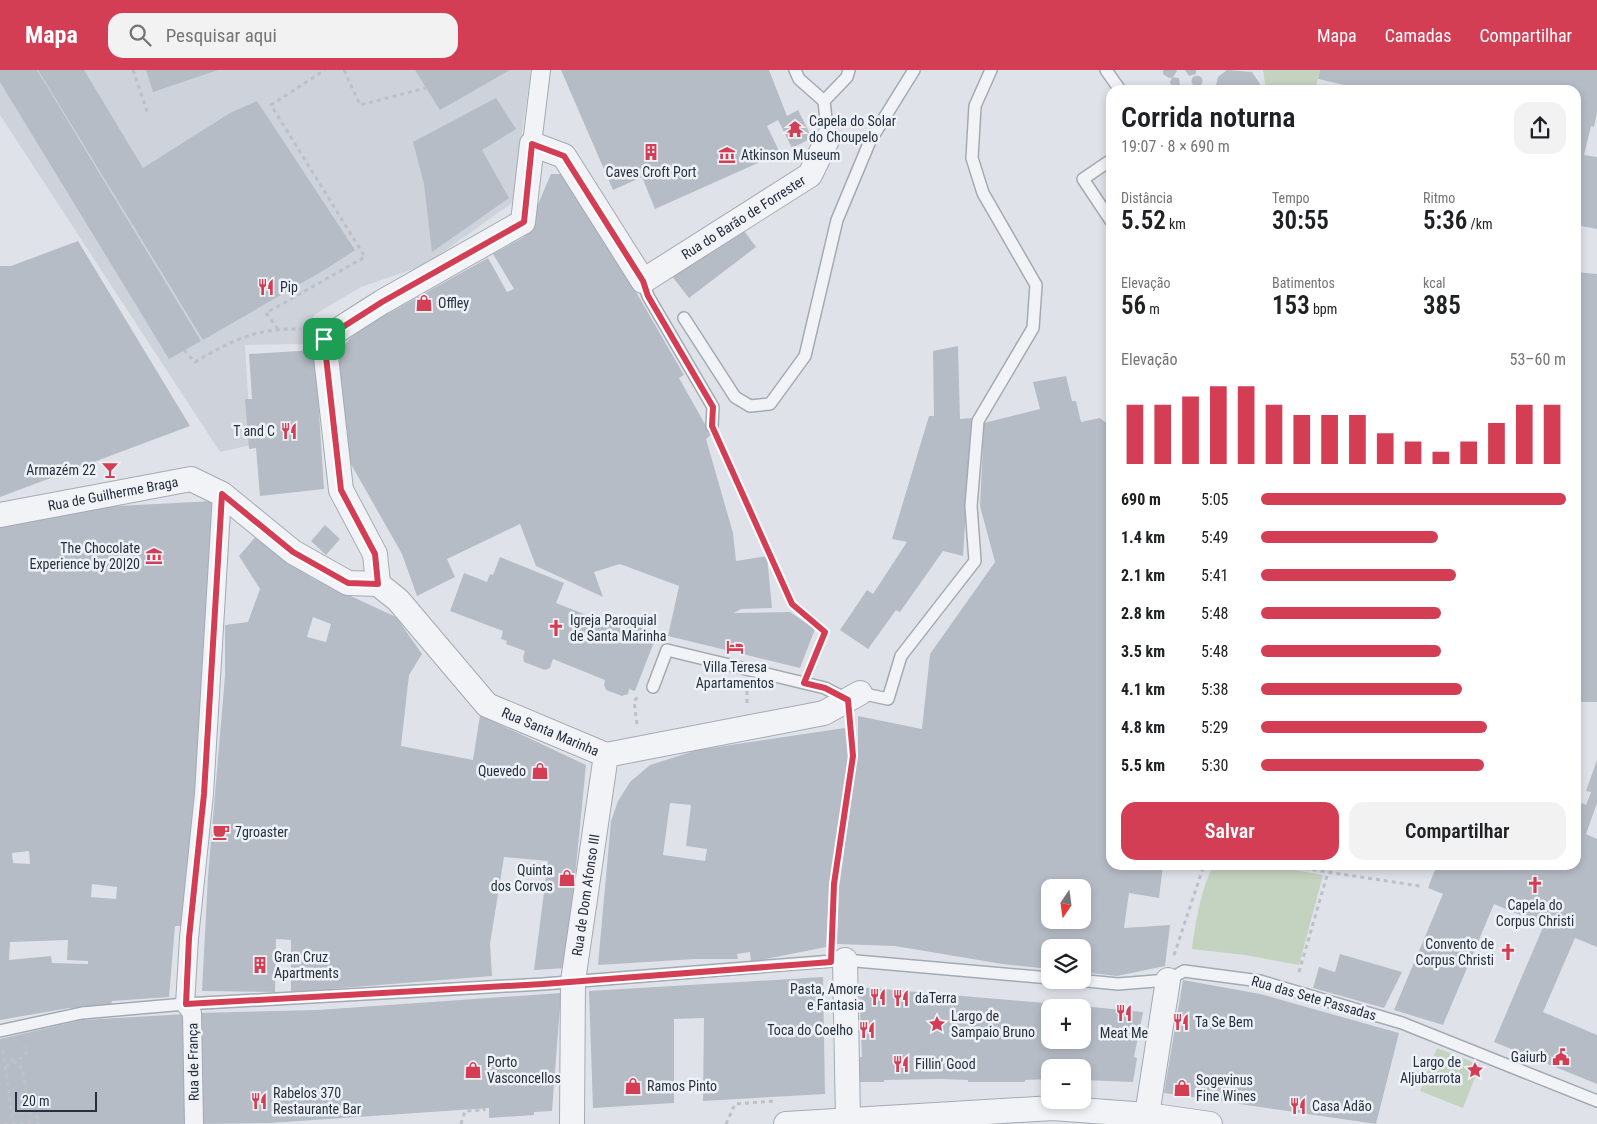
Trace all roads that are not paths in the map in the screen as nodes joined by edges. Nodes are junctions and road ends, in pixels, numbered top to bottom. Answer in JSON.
{"nodes":[{"id":1,"x":541,"y":70,"type":"edge"},
{"id":2,"x":795,"y":70,"type":"edge"},
{"id":3,"x":850,"y":70,"type":"edge"},
{"id":4,"x":914,"y":70,"type":"edge"},
{"id":5,"x":991,"y":70,"type":"edge"},
{"id":6,"x":1106,"y":70,"type":"edge"},
{"id":7,"x":1116,"y":85,"type":"edge"},
{"id":8,"x":824,"y":101,"type":"junction"},
{"id":9,"x":828,"y":138,"type":"joint"},
{"id":10,"x":532,"y":144,"type":"junction"},
{"id":11,"x":1106,"y":163,"type":"edge"},
{"id":12,"x":1106,"y":214,"type":"edge"},
{"id":13,"x":643,"y":281,"type":"junction"},
{"id":14,"x":684,"y":318,"type":"dead end"},
{"id":15,"x":712,"y":426,"type":"road end"},
{"id":16,"x":222,"y":494,"type":"junction"},
{"id":17,"x":0,"y":515,"type":"edge"},
{"id":18,"x":378,"y":584,"type":"junction"},
{"id":19,"x":653,"y":687,"type":"dead end"},
{"id":20,"x":854,"y":697,"type":"junction"},
{"id":21,"x":606,"y":755,"type":"junction"},
{"id":22,"x":838,"y":961,"type":"junction"},
{"id":23,"x":1041,"y":977,"type":"edge"},
{"id":24,"x":1168,"y":980,"type":"junction"},
{"id":25,"x":1091,"y":981,"type":"edge"},
{"id":26,"x":573,"y":982,"type":"junction"},
{"id":27,"x":186,"y":1004,"type":"junction"},
{"id":28,"x":0,"y":1031,"type":"edge"},
{"id":29,"x":1597,"y":1101,"type":"edge"},
{"id":30,"x":1147,"y":1115,"type":"junction"},
{"id":31,"x":848,"y":1120,"type":"junction"},
{"id":32,"x":194,"y":1124,"type":"edge"},
{"id":33,"x":572,"y":1124,"type":"edge"},
{"id":34,"x":786,"y":1124,"type":"edge"},
{"id":35,"x":1210,"y":1124,"type":"edge"}],
"edges":[{"from":1,"to":10,"type":"street"},
{"from":2,"to":8,"type":"lane"},
{"from":3,"to":8,"type":"lane"},
{"from":4,"to":14,"type":"lane"},
{"from":5,"to":20,"type":"lane"},
{"from":6,"to":7,"type":"lane"},
{"from":8,"to":9,"type":"lane"},
{"from":9,"to":13,"type":"street","name":"Rua do Barão de Forrester"},
{"from":10,"to":13,"type":"street"},
{"from":10,"to":18,"type":"street"},
{"from":11,"to":12,"type":"lane"},
{"from":13,"to":15,"type":"lane"},
{"from":16,"to":17,"type":"street","name":"Rua de Guilherme Braga"},
{"from":16,"to":18,"type":"street","name":"Rua de Guilherme Braga"},
{"from":16,"to":27,"type":"street","name":"Rua de França"},
{"from":18,"to":21,"type":"street","name":"Rua Santa Marinha"},
{"from":19,"to":20,"type":"lane"},
{"from":20,"to":21,"type":"street","name":"Rua Santa Marinha"},
{"from":21,"to":26,"type":"street","name":"Rua de Dom Afonso III"},
{"from":22,"to":23,"type":"lane"},
{"from":22,"to":26,"type":"lane"},
{"from":22,"to":31,"type":"street"},
{"from":24,"to":25,"type":"lane"},
{"from":24,"to":29,"type":"lane","name":"Rua das Sete Passadas"},
{"from":24,"to":30,"type":"street"},
{"from":26,"to":27,"type":"lane"},
{"from":26,"to":33,"type":"street","name":"Rua de Dom Afonso III"},
{"from":27,"to":28,"type":"lane"},
{"from":27,"to":32,"type":"street","name":"Rua de França"},
{"from":30,"to":31,"type":"street"},
{"from":30,"to":35,"type":"street"},
{"from":31,"to":34,"type":"street"}]}
